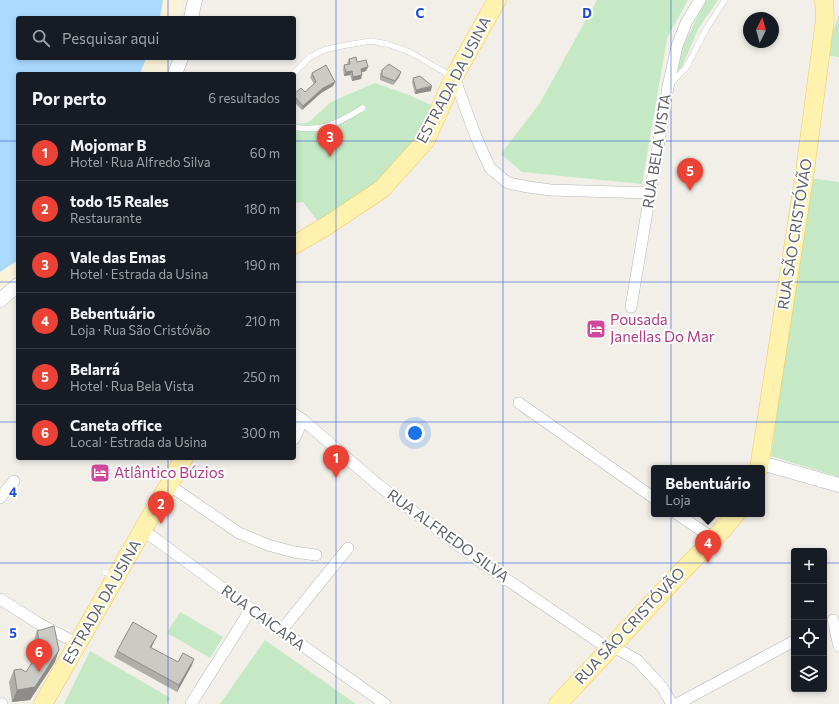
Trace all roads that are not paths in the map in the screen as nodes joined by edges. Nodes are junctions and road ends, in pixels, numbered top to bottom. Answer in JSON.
{"nodes":[{"id":1,"x":195,"y":0,"type":"edge"},
{"id":2,"x":497,"y":0,"type":"edge"},
{"id":3,"x":700,"y":0,"type":"edge"},
{"id":4,"x":725,"y":0,"type":"edge"},
{"id":5,"x":824,"y":0,"type":"edge"},
{"id":6,"x":191,"y":16,"type":"edge"},
{"id":7,"x":180,"y":60,"type":"edge"},
{"id":8,"x":176,"y":72,"type":"edge"},
{"id":9,"x":295,"y":72,"type":"edge"},
{"id":10,"x":454,"y":77,"type":"junction"},
{"id":11,"x":668,"y":87,"type":"junction"},
{"id":12,"x":363,"y":108,"type":"dead end"},
{"id":13,"x":296,"y":127,"type":"edge"},
{"id":14,"x":650,"y":193,"type":"junction"},
{"id":15,"x":296,"y":244,"type":"edge"},
{"id":16,"x":16,"y":288,"type":"edge"},
{"id":17,"x":0,"y":300,"type":"edge"},
{"id":18,"x":632,"y":307,"type":"dead end"},
{"id":19,"x":519,"y":403,"type":"dead end"},
{"id":20,"x":298,"y":417,"type":"edge"},
{"id":21,"x":296,"y":428,"type":"edge"},
{"id":22,"x":183,"y":460,"type":"edge"},
{"id":23,"x":760,"y":465,"type":"edge"},
{"id":24,"x":765,"y":467,"type":"edge"},
{"id":25,"x":14,"y":481,"type":"dead end"},
{"id":26,"x":168,"y":485,"type":"junction"},
{"id":27,"x":839,"y":485,"type":"edge"},
{"id":28,"x":651,"y":496,"type":"edge"},
{"id":29,"x":0,"y":498,"type":"edge"},
{"id":30,"x":681,"y":517,"type":"edge"},
{"id":31,"x":733,"y":517,"type":"edge"},
{"id":32,"x":143,"y":530,"type":"junction"},
{"id":33,"x":714,"y":539,"type":"junction"},
{"id":34,"x":348,"y":548,"type":"dead end"},
{"id":35,"x":316,"y":555,"type":"dead end"},
{"id":36,"x":0,"y":599,"type":"edge"},
{"id":37,"x":251,"y":610,"type":"junction"},
{"id":38,"x":832,"y":621,"type":"edge"},
{"id":39,"x":281,"y":631,"type":"junction"},
{"id":40,"x":791,"y":643,"type":"edge"},
{"id":41,"x":78,"y":644,"type":"junction"},
{"id":42,"x":839,"y":646,"type":"edge"},
{"id":43,"x":611,"y":648,"type":"junction"},
{"id":44,"x":43,"y":704,"type":"edge"},
{"id":45,"x":191,"y":704,"type":"edge"},
{"id":46,"x":385,"y":704,"type":"edge"},
{"id":47,"x":558,"y":704,"type":"edge"},
{"id":48,"x":672,"y":704,"type":"edge"},
{"id":49,"x":677,"y":704,"type":"edge"}],
"edges":[{"from":1,"to":6,"type":"street"},
{"from":2,"to":10,"type":"main road","name":"ESTRADA DA USINA"},
{"from":3,"to":11,"type":"street","name":"RUA BELA VISTA"},
{"from":4,"to":11,"type":"lane"},
{"from":5,"to":23,"type":"main road","name":"RUA SÃO CRISTÓVÃO"},
{"from":7,"to":8,"type":"street"},
{"from":9,"to":10,"type":"lane"},
{"from":10,"to":14,"type":"street"},
{"from":10,"to":15,"type":"main road","name":"ESTRADA DA USINA"},
{"from":11,"to":14,"type":"street","name":"RUA BELA VISTA"},
{"from":12,"to":13,"type":"lane"},
{"from":14,"to":18,"type":"street","name":"RUA BELA VISTA"},
{"from":16,"to":17,"type":"street"},
{"from":19,"to":28,"type":"street"},
{"from":20,"to":21,"type":"street"},
{"from":20,"to":43,"type":"street","name":"RUA ALFREDO SILVA"},
{"from":22,"to":26,"type":"main road","name":"ESTRADA DA USINA"},
{"from":24,"to":27,"type":"street"},
{"from":25,"to":29,"type":"street"},
{"from":26,"to":32,"type":"main road","name":"ESTRADA DA USINA"},
{"from":26,"to":35,"type":"street"},
{"from":30,"to":33,"type":"street"},
{"from":31,"to":33,"type":"main road","name":"RUA SÃO CRISTÓVÃO"},
{"from":32,"to":37,"type":"street","name":"RUA CAICARA"},
{"from":32,"to":41,"type":"main road","name":"ESTRADA DA USINA"},
{"from":33,"to":43,"type":"main road","name":"RUA SÃO CRISTÓVÃO"},
{"from":34,"to":39,"type":"street"},
{"from":36,"to":41,"type":"street"},
{"from":37,"to":39,"type":"street","name":"RUA CAICARA"},
{"from":37,"to":45,"type":"street"},
{"from":38,"to":42,"type":"street"},
{"from":39,"to":46,"type":"street","name":"RUA CAICARA"},
{"from":40,"to":49,"type":"street"},
{"from":41,"to":44,"type":"main road","name":"ESTRADA DA USINA"},
{"from":43,"to":47,"type":"main road","name":"RUA SÃO CRISTÓVÃO"},
{"from":43,"to":48,"type":"street","name":"RUA ALFREDO SILVA"}]}
